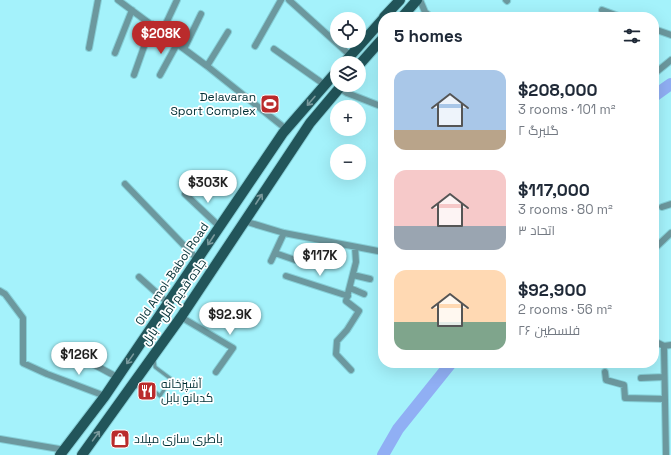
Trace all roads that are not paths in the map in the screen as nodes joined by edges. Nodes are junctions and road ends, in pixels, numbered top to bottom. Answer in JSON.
{"nodes":[{"id":1,"x":98,"y":0,"type":"edge"},
{"id":2,"x":118,"y":0,"type":"edge"},
{"id":3,"x":178,"y":0,"type":"edge"},
{"id":4,"x":281,"y":0,"type":"edge"},
{"id":5,"x":289,"y":0,"type":"edge"},
{"id":6,"x":300,"y":0,"type":"edge"},
{"id":7,"x":400,"y":0,"type":"edge"},
{"id":8,"x":418,"y":0,"type":"edge"},
{"id":9,"x":296,"y":6,"type":"junction"},
{"id":10,"x":132,"y":10,"type":"junction"},
{"id":11,"x":602,"y":10,"type":"dead end"},
{"id":12,"x":389,"y":12,"type":"edge"},
{"id":13,"x":407,"y":12,"type":"edge"},
{"id":14,"x":425,"y":12,"type":"edge"},
{"id":15,"x":607,"y":12,"type":"edge"},
{"id":16,"x":202,"y":14,"type":"dead end"},
{"id":17,"x":152,"y":24,"type":"junction"},
{"id":18,"x":378,"y":25,"type":"edge"},
{"id":19,"x":659,"y":31,"type":"edge"},
{"id":20,"x":162,"y":32,"type":"junction"},
{"id":21,"x":228,"y":32,"type":"dead end"},
{"id":22,"x":671,"y":35,"type":"edge"},
{"id":23,"x":177,"y":44,"type":"junction"},
{"id":24,"x":255,"y":46,"type":"dead end"},
{"id":25,"x":378,"y":47,"type":"edge"},
{"id":26,"x":88,"y":48,"type":"dead end"},
{"id":27,"x":184,"y":49,"type":"junction"},
{"id":28,"x":274,"y":49,"type":"dead end"},
{"id":29,"x":115,"y":53,"type":"dead end"},
{"id":30,"x":344,"y":56,"type":"edge"},
{"id":31,"x":350,"y":56,"type":"edge"},
{"id":32,"x":366,"y":58,"type":"edge"},
{"id":33,"x":671,"y":60,"type":"edge"},
{"id":34,"x":207,"y":66,"type":"junction"},
{"id":35,"x":659,"y":70,"type":"edge"},
{"id":36,"x":134,"y":75,"type":"dead end"},
{"id":37,"x":160,"y":75,"type":"dead end"},
{"id":38,"x":330,"y":80,"type":"edge"},
{"id":39,"x":325,"y":86,"type":"junction"},
{"id":40,"x":336,"y":92,"type":"edge"},
{"id":41,"x":347,"y":92,"type":"edge"},
{"id":42,"x":378,"y":105,"type":"edge"},
{"id":43,"x":286,"y":129,"type":"junction"},
{"id":44,"x":125,"y":184,"type":"dead end"},
{"id":45,"x":185,"y":194,"type":"dead end"},
{"id":46,"x":671,"y":204,"type":"edge"},
{"id":47,"x":662,"y":207,"type":"dead end"},
{"id":48,"x":244,"y":221,"type":"junction"},
{"id":49,"x":220,"y":227,"type":"junction"},
{"id":50,"x":284,"y":233,"type":"junction"},
{"id":51,"x":671,"y":233,"type":"edge"},
{"id":52,"x":659,"y":244,"type":"edge"},
{"id":53,"x":355,"y":247,"type":"junction"},
{"id":54,"x":378,"y":251,"type":"edge"},
{"id":55,"x":275,"y":253,"type":"junction"},
{"id":56,"x":198,"y":260,"type":"junction"},
{"id":57,"x":295,"y":260,"type":"dead end"},
{"id":58,"x":271,"y":261,"type":"dead end"},
{"id":59,"x":353,"y":275,"type":"junction"},
{"id":60,"x":286,"y":276,"type":"dead end"},
{"id":61,"x":139,"y":277,"type":"dead end"},
{"id":62,"x":370,"y":279,"type":"dead end"},
{"id":63,"x":350,"y":288,"type":"junction"},
{"id":64,"x":0,"y":291,"type":"edge"},
{"id":65,"x":364,"y":294,"type":"dead end"},
{"id":66,"x":348,"y":296,"type":"junction"},
{"id":67,"x":168,"y":303,"type":"junction"},
{"id":68,"x":181,"y":317,"type":"junction"},
{"id":69,"x":659,"y":344,"type":"edge"},
{"id":70,"x":671,"y":345,"type":"edge"},
{"id":71,"x":664,"y":346,"type":"junction"},
{"id":72,"x":153,"y":355,"type":"junction"},
{"id":73,"x":78,"y":356,"type":"dead end"},
{"id":74,"x":351,"y":370,"type":"dead end"},
{"id":75,"x":216,"y":372,"type":"dead end"},
{"id":76,"x":605,"y":372,"type":"dead end"},
{"id":77,"x":117,"y":377,"type":"junction"},
{"id":78,"x":641,"y":378,"type":"dead end"},
{"id":79,"x":664,"y":378,"type":"junction"},
{"id":80,"x":131,"y":387,"type":"junction"},
{"id":81,"x":105,"y":396,"type":"junction"},
{"id":82,"x":667,"y":397,"type":"edge"},
{"id":83,"x":0,"y":439,"type":"edge"},
{"id":84,"x":62,"y":452,"type":"edge"},
{"id":85,"x":82,"y":455,"type":"edge"},
{"id":86,"x":666,"y":455,"type":"edge"}],
"edges":[{"from":1,"to":26,"type":"street"},
{"from":2,"to":10,"type":"street"},
{"from":3,"to":20,"type":"street"},
{"from":4,"to":24,"type":"street"},
{"from":5,"to":9,"type":"street"},
{"from":6,"to":9,"type":"street"},
{"from":7,"to":12,"type":"main road"},
{"from":8,"to":13,"type":"main road"},
{"from":8,"to":14,"type":"street"},
{"from":9,"to":30,"type":"street"},
{"from":10,"to":17,"type":"street"},
{"from":10,"to":29,"type":"street"},
{"from":11,"to":15,"type":"street"},
{"from":16,"to":27,"type":"street"},
{"from":17,"to":20,"type":"street"},
{"from":17,"to":36,"type":"street"},
{"from":18,"to":31,"type":"main road"},
{"from":19,"to":22,"type":"street"},
{"from":20,"to":23,"type":"street"},
{"from":21,"to":34,"type":"street"},
{"from":23,"to":27,"type":"street"},
{"from":23,"to":37,"type":"street"},
{"from":25,"to":32,"type":"main road"},
{"from":27,"to":34,"type":"street"},
{"from":28,"to":39,"type":"street"},
{"from":33,"to":35,"type":"street"},
{"from":34,"to":43,"type":"street"},
{"from":38,"to":39,"type":"main road","name":"Old Amol-Babol Road"},
{"from":39,"to":43,"type":"main road","name":"Old Amol-Babol Road","one_way":true},
{"from":48,"to":40,"type":"main road","name":"جاده قدیم آمل - بابل","one_way":true},
{"from":41,"to":42,"type":"street"},
{"from":43,"to":49,"type":"main road","name":"Old Amol-Babol Road"},
{"from":44,"to":56,"type":"street"},
{"from":45,"to":49,"type":"street"},
{"from":46,"to":47,"type":"street"},
{"from":48,"to":50,"type":"street"},
{"from":48,"to":68,"type":"main road","name":"جاده قدیم آمل - بابل"},
{"from":49,"to":56,"type":"main road","name":"Old Amol-Babol Road","one_way":true},
{"from":50,"to":53,"type":"street"},
{"from":50,"to":55,"type":"street"},
{"from":51,"to":52,"type":"street"},
{"from":53,"to":54,"type":"street"},
{"from":53,"to":59,"type":"street"},
{"from":55,"to":57,"type":"street"},
{"from":55,"to":58,"type":"street"},
{"from":56,"to":67,"type":"main road","name":"Old Amol-Babol Road"},
{"from":59,"to":62,"type":"street"},
{"from":59,"to":63,"type":"street"},
{"from":60,"to":66,"type":"street"},
{"from":61,"to":67,"type":"street"},
{"from":63,"to":65,"type":"street"},
{"from":63,"to":66,"type":"street"},
{"from":64,"to":81,"type":"street"},
{"from":66,"to":74,"type":"street"},
{"from":67,"to":77,"type":"main road","name":"Old Amol-Babol Road","one_way":true},
{"from":68,"to":72,"type":"main road","name":"جاده قدیم آمل - بابل"},
{"from":68,"to":75,"type":"street"},
{"from":69,"to":71,"type":"street"},
{"from":70,"to":71,"type":"street"},
{"from":71,"to":79,"type":"street"},
{"from":72,"to":80,"type":"main road","name":"جاده قدیم آمل - بابل"},
{"from":72,"to":80,"type":"lane"},
{"from":73,"to":77,"type":"street"},
{"from":76,"to":82,"type":"street"},
{"from":77,"to":81,"type":"main road","name":"Old Amol-Babol Road"},
{"from":78,"to":79,"type":"street"},
{"from":79,"to":82,"type":"street"},
{"from":85,"to":80,"type":"main road","name":"جاده قدیم آمل - بابل","one_way":true},
{"from":81,"to":84,"type":"main road","name":"Old Amol-Babol Road"},
{"from":82,"to":86,"type":"street"},
{"from":83,"to":84,"type":"street"}]}
